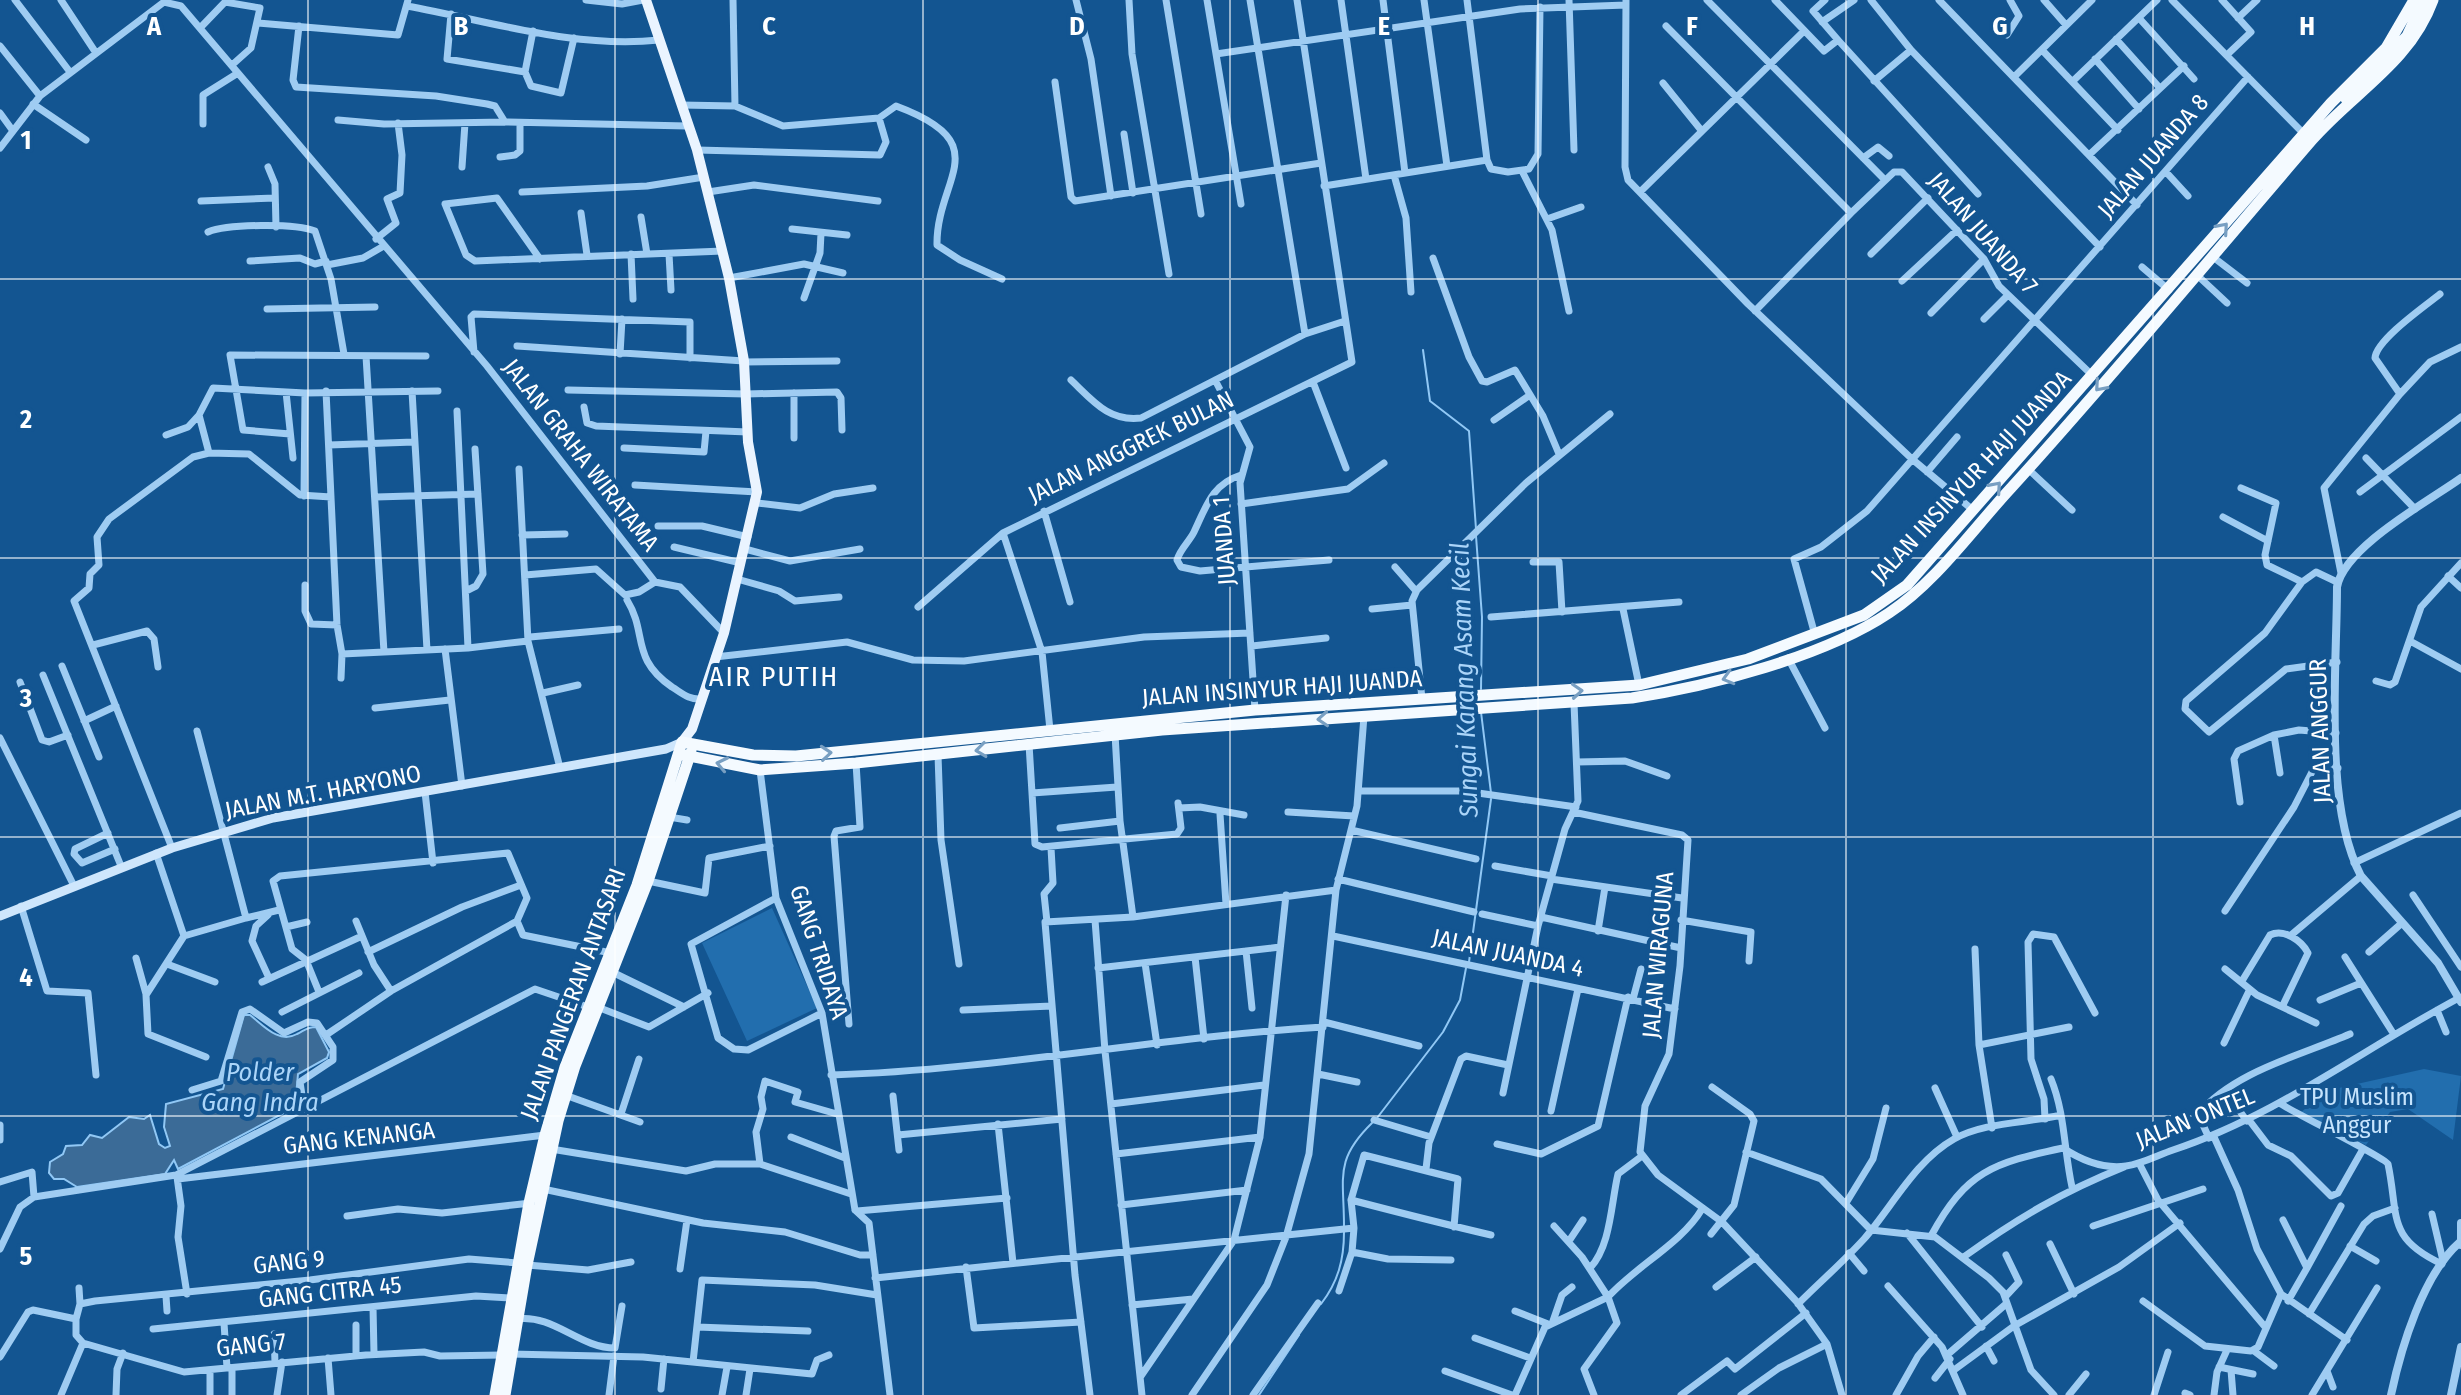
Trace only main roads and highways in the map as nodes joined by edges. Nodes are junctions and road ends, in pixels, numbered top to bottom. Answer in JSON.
{"nodes":[{"id":1,"x":645,"y":0,"type":"edge"},
{"id":2,"x":2414,"y":0,"type":"edge"},
{"id":3,"x":2424,"y":0,"type":"edge"},
{"id":4,"x":2433,"y":0,"type":"edge"},
{"id":5,"x":2310,"y":134,"type":"junction"},
{"id":6,"x":2196,"y":270,"type":"junction"},
{"id":7,"x":1748,"y":659,"type":"junction"},
{"id":8,"x":1753,"y":671,"type":"junction"},
{"id":9,"x":1499,"y":701,"type":"junction"},
{"id":10,"x":1456,"y":703,"type":"junction"},
{"id":11,"x":1164,"y":724,"type":"junction"},
{"id":12,"x":686,"y":749,"type":"junction"},
{"id":13,"x":0,"y":916,"type":"edge"},
{"id":14,"x":615,"y":956,"type":"junction"},
{"id":15,"x":594,"y":1007,"type":"junction"},
{"id":16,"x":534,"y":1204,"type":"junction"},
{"id":17,"x":522,"y":1264,"type":"junction"},
{"id":18,"x":506,"y":1355,"type":"junction"},
{"id":19,"x":495,"y":1395,"type":"edge"},
{"id":20,"x":505,"y":1395,"type":"edge"}],
"edges":[{"from":1,"to":12,"type":"main road"},
{"from":2,"to":5,"type":"highway","name":"JALAN INSINYUR HAJI JUANDA"},
{"from":3,"to":5,"type":"highway"},
{"from":4,"to":5,"type":"highway","name":"JALAN INSINYUR HAJI JUANDA"},
{"from":6,"to":5,"type":"highway","name":"JALAN INSINYUR HAJI JUANDA","one_way":true},
{"from":5,"to":6,"type":"highway","name":"JALAN INSINYUR HAJI JUANDA"},
{"from":7,"to":6,"type":"highway","name":"JALAN INSINYUR HAJI JUANDA","one_way":true},
{"from":6,"to":8,"type":"highway","name":"JALAN INSINYUR HAJI JUANDA","one_way":true},
{"from":7,"to":8,"type":"highway"},
{"from":9,"to":7,"type":"highway","name":"JALAN INSINYUR HAJI JUANDA","one_way":true},
{"from":8,"to":9,"type":"highway","name":"JALAN INSINYUR HAJI JUANDA","one_way":true},
{"from":9,"to":10,"type":"highway","name":"JALAN INSINYUR HAJI JUANDA"},
{"from":10,"to":11,"type":"highway","name":"JALAN INSINYUR HAJI JUANDA","one_way":true},
{"from":10,"to":11,"type":"highway","name":"JALAN INSINYUR HAJI JUANDA"},
{"from":12,"to":11,"type":"highway","name":"JALAN INSINYUR HAJI JUANDA","one_way":true},
{"from":11,"to":12,"type":"highway","name":"JALAN INSINYUR HAJI JUANDA","one_way":true},
{"from":12,"to":13,"type":"main road","name":"JALAN M.T. HARYONO"},
{"from":12,"to":14,"type":"highway","name":"JALAN PANGERAN ANTASARI"},
{"from":12,"to":14,"type":"highway","name":"JALAN PANGERAN ANTASARI"},
{"from":14,"to":15,"type":"highway","name":"JALAN PANGERAN ANTASARI"},
{"from":14,"to":15,"type":"highway","name":"JALAN PANGERAN ANTASARI"},
{"from":15,"to":16,"type":"highway","name":"JALAN PANGERAN ANTASARI"},
{"from":15,"to":16,"type":"highway","name":"JALAN PANGERAN ANTASARI"},
{"from":16,"to":17,"type":"highway","name":"JALAN PANGERAN ANTASARI"},
{"from":17,"to":18,"type":"highway","name":"JALAN PANGERAN ANTASARI"},
{"from":17,"to":18,"type":"highway","name":"JALAN PANGERAN ANTASARI"},
{"from":18,"to":19,"type":"highway","name":"JALAN PANGERAN ANTASARI"},
{"from":18,"to":20,"type":"highway","name":"JALAN PANGERAN ANTASARI"}]}
